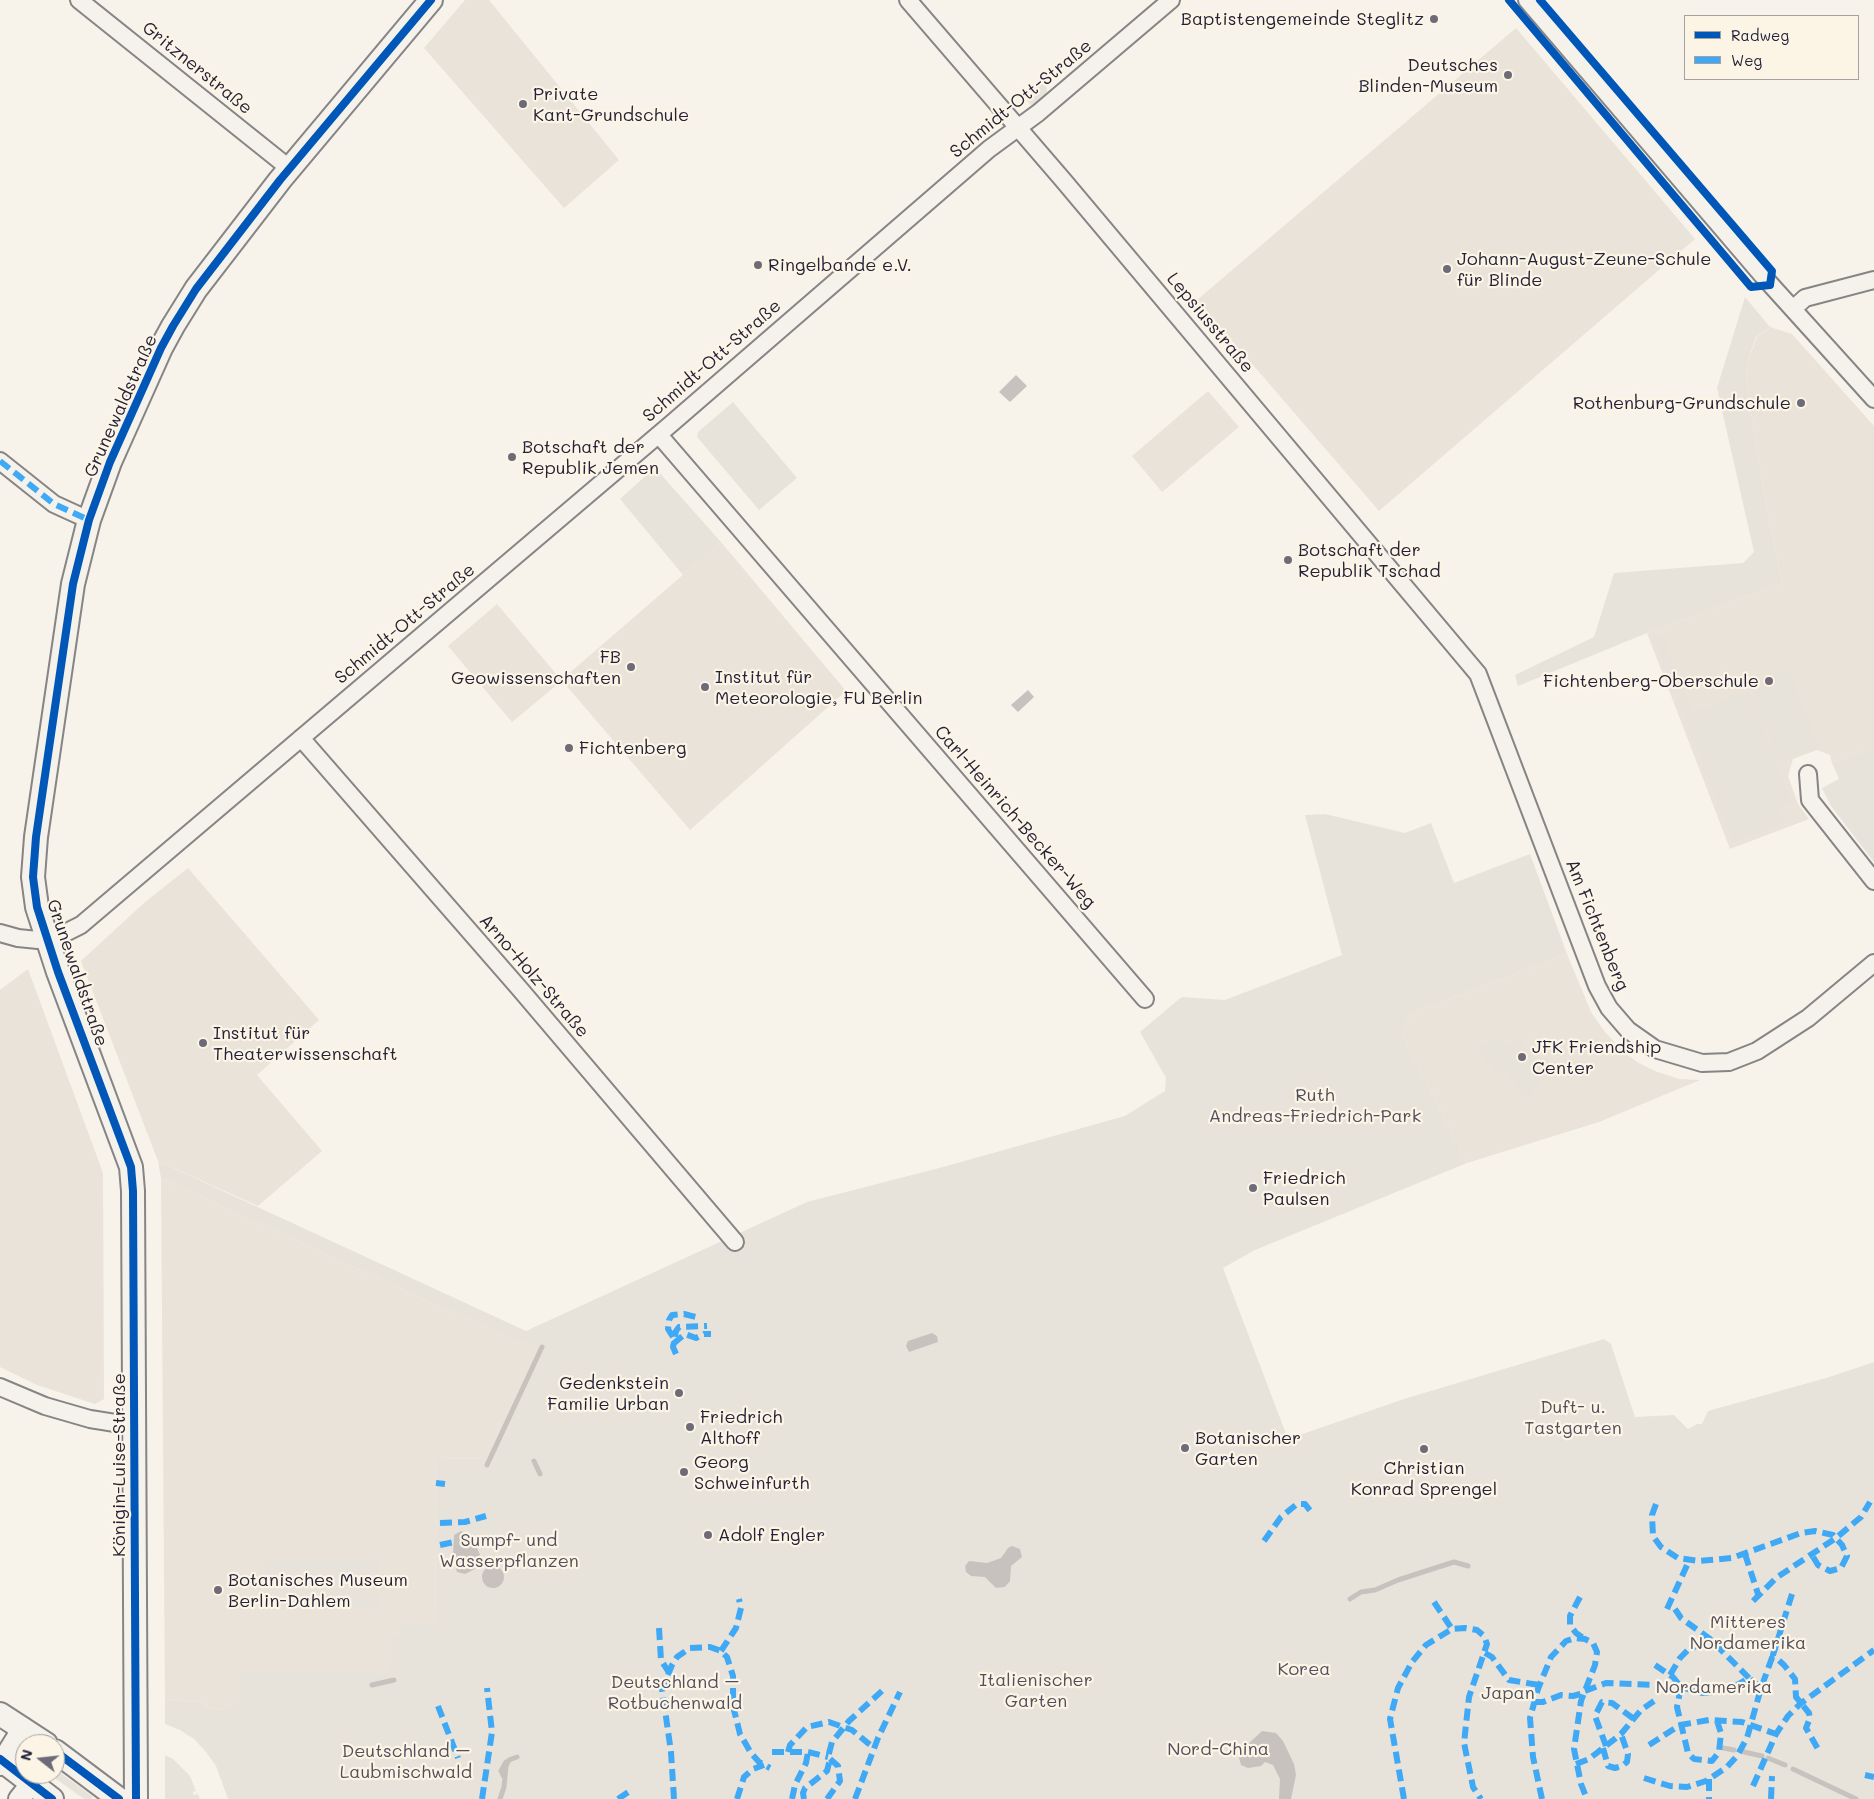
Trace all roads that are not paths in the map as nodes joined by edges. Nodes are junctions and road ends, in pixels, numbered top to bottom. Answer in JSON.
{"nodes":[{"id":1,"x":79,"y":0,"type":"edge"},
{"id":2,"x":431,"y":0,"type":"edge"},
{"id":3,"x":908,"y":0,"type":"edge"},
{"id":4,"x":1171,"y":0,"type":"edge"},
{"id":5,"x":1527,"y":0,"type":"edge"},
{"id":6,"x":1018,"y":127,"type":"junction"},
{"id":7,"x":289,"y":168,"type":"junction"},
{"id":8,"x":1874,"y":280,"type":"edge"},
{"id":9,"x":1793,"y":309,"type":"junction"},
{"id":10,"x":1874,"y":399,"type":"edge"},
{"id":11,"x":659,"y":435,"type":"junction"},
{"id":12,"x":0,"y":461,"type":"edge"},
{"id":13,"x":90,"y":520,"type":"junction"},
{"id":14,"x":1478,"y":674,"type":"joint"},
{"id":15,"x":301,"y":738,"type":"junction"},
{"id":16,"x":1808,"y":774,"type":"dead end"},
{"id":17,"x":1874,"y":881,"type":"edge"},
{"id":18,"x":0,"y":933,"type":"edge"},
{"id":19,"x":47,"y":939,"type":"junction"},
{"id":20,"x":1874,"y":963,"type":"edge"},
{"id":21,"x":1145,"y":999,"type":"dead end"},
{"id":22,"x":119,"y":1134,"type":"joint"},
{"id":23,"x":735,"y":1242,"type":"dead end"},
{"id":24,"x":0,"y":1388,"type":"edge"},
{"id":25,"x":134,"y":1426,"type":"junction"},
{"id":26,"x":0,"y":1714,"type":"edge"},
{"id":27,"x":23,"y":1728,"type":"junction"},
{"id":28,"x":32,"y":1734,"type":"edge"},
{"id":29,"x":65,"y":1758,"type":"edge"},
{"id":30,"x":1,"y":1762,"type":"edge"},
{"id":31,"x":26,"y":1791,"type":"edge"},
{"id":32,"x":52,"y":1799,"type":"edge"},
{"id":33,"x":119,"y":1799,"type":"edge"},
{"id":34,"x":136,"y":1799,"type":"edge"}],
"edges":[{"from":1,"to":7,"type":"street","name":"Gritznerstraße"},
{"from":2,"to":7,"type":"main road","name":"Grunewaldstraße"},
{"from":3,"to":6,"type":"street","name":"Lepsiusstraße"},
{"from":4,"to":6,"type":"street","name":"Schmidt-Ott-Straße"},
{"from":5,"to":9,"type":"street"},
{"from":6,"to":11,"type":"street","name":"Schmidt-Ott-Straße"},
{"from":6,"to":14,"type":"street","name":"Lepsiusstraße"},
{"from":7,"to":13,"type":"main road","name":"Grunewaldstraße"},
{"from":8,"to":9,"type":"street"},
{"from":9,"to":10,"type":"street"},
{"from":11,"to":15,"type":"street","name":"Schmidt-Ott-Straße"},
{"from":11,"to":21,"type":"street","name":"Carl-Heinrich-Becker-Weg"},
{"from":12,"to":13,"type":"street"},
{"from":13,"to":19,"type":"main road","name":"Grunewaldstraße"},
{"from":14,"to":20,"type":"street","name":"Am Fichtenberg"},
{"from":15,"to":19,"type":"street","name":"Schmidt-Ott-Straße"},
{"from":15,"to":23,"type":"street","name":"Arno-Holz-Straße"},
{"from":16,"to":17,"type":"street"},
{"from":18,"to":19,"type":"street"},
{"from":19,"to":22,"type":"main road","name":"Grunewaldstraße"},
{"from":22,"to":25,"type":"main road","name":"Königin-Luise-Straße"},
{"from":24,"to":25,"type":"street"},
{"from":25,"to":34,"type":"main road","name":"Königin-Luise-Straße"},
{"from":26,"to":27,"type":"main road"},
{"from":27,"to":28,"type":"main road"},
{"from":27,"to":30,"type":"street"},
{"from":29,"to":33,"type":"main road"},
{"from":30,"to":31,"type":"main road"},
{"from":31,"to":32,"type":"main road"}]}
